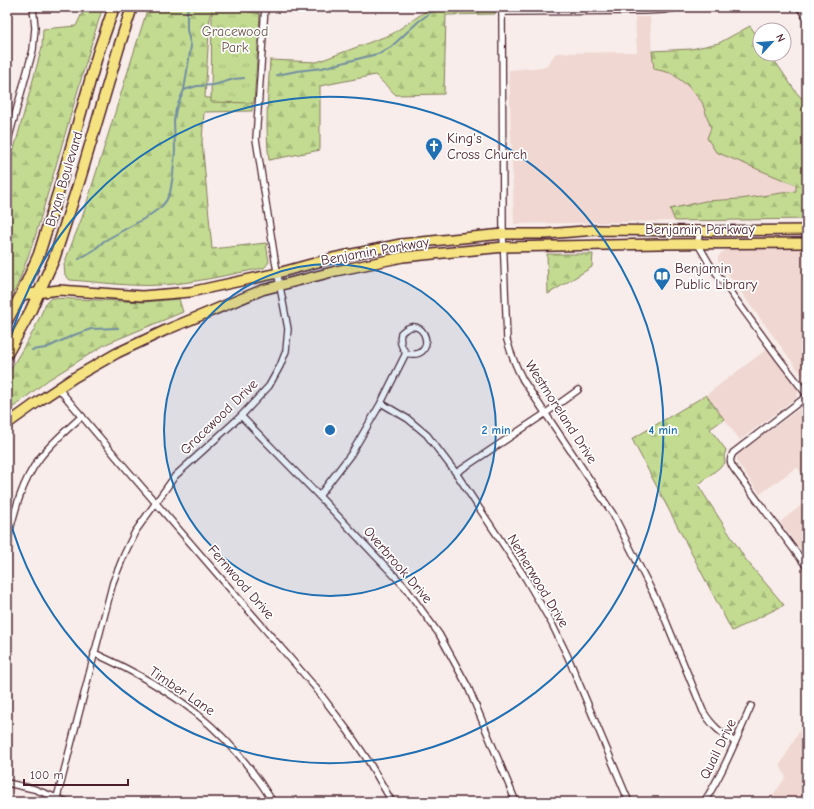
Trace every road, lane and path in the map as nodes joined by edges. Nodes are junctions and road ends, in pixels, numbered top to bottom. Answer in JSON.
{"nodes":[{"id":1,"x":33,"y":7,"type":"edge"},
{"id":2,"x":114,"y":7,"type":"edge"},
{"id":3,"x":132,"y":7,"type":"edge"},
{"id":4,"x":265,"y":7,"type":"edge"},
{"id":5,"x":681,"y":7,"type":"edge"},
{"id":6,"x":801,"y":7,"type":"edge"},
{"id":7,"x":502,"y":9,"type":"edge"},
{"id":8,"x":807,"y":16,"type":"edge"},
{"id":9,"x":7,"y":141,"type":"edge"},
{"id":10,"x":807,"y":230,"type":"edge"},
{"id":11,"x":699,"y":231,"type":"junction"},
{"id":12,"x":503,"y":234,"type":"junction"},
{"id":13,"x":807,"y":242,"type":"edge"},
{"id":14,"x":698,"y":244,"type":"junction"},
{"id":15,"x":504,"y":247,"type":"junction"},
{"id":16,"x":278,"y":273,"type":"junction"},
{"id":17,"x":281,"y":284,"type":"junction"},
{"id":18,"x":39,"y":292,"type":"junction"},
{"id":19,"x":21,"y":295,"type":"junction"},
{"id":20,"x":7,"y":321,"type":"edge"},
{"id":21,"x":406,"y":353,"type":"junction"},
{"id":22,"x":7,"y":354,"type":"edge"},
{"id":23,"x":58,"y":388,"type":"junction"},
{"id":24,"x":578,"y":390,"type":"dead end"},
{"id":25,"x":807,"y":396,"type":"edge"},
{"id":26,"x":381,"y":404,"type":"junction"},
{"id":27,"x":546,"y":413,"type":"junction"},
{"id":28,"x":82,"y":416,"type":"junction"},
{"id":29,"x":241,"y":416,"type":"junction"},
{"id":30,"x":7,"y":424,"type":"edge"},
{"id":31,"x":456,"y":473,"type":"junction"},
{"id":32,"x":319,"y":496,"type":"junction"},
{"id":33,"x":156,"y":502,"type":"junction"},
{"id":34,"x":7,"y":542,"type":"edge"},
{"id":35,"x":807,"y":567,"type":"edge"},
{"id":36,"x":94,"y":653,"type":"junction"},
{"id":37,"x":751,"y":706,"type":"dead end"},
{"id":38,"x":735,"y":742,"type":"junction"},
{"id":39,"x":7,"y":783,"type":"edge"},
{"id":40,"x":57,"y":797,"type":"junction"},
{"id":41,"x":67,"y":802,"type":"edge"},
{"id":42,"x":273,"y":802,"type":"edge"},
{"id":43,"x":392,"y":802,"type":"edge"},
{"id":44,"x":516,"y":802,"type":"edge"},
{"id":45,"x":629,"y":802,"type":"edge"},
{"id":46,"x":704,"y":802,"type":"edge"}],
"edges":[{"from":1,"to":9,"type":"street"},
{"from":2,"to":19,"type":"highway","name":"Bryan Boulevard"},
{"from":3,"to":18,"type":"highway","name":"Bryan Boulevard"},
{"from":4,"to":16,"type":"street","name":"Gracewood Drive"},
{"from":5,"to":7,"type":"street"},
{"from":6,"to":8,"type":"main road"},
{"from":7,"to":12,"type":"street","name":"Westmoreland Drive"},
{"from":10,"to":11,"type":"main road","name":"Benjamin Parkway"},
{"from":11,"to":12,"type":"main road","name":"Benjamin Parkway"},
{"from":11,"to":14,"type":"street"},
{"from":12,"to":15,"type":"street","name":"Westmoreland Drive"},
{"from":12,"to":16,"type":"main road","name":"Benjamin Parkway"},
{"from":13,"to":14,"type":"main road","name":"Benjamin Parkway"},
{"from":14,"to":15,"type":"main road","name":"Benjamin Parkway"},
{"from":14,"to":25,"type":"street"},
{"from":15,"to":17,"type":"main road","name":"Benjamin Parkway"},
{"from":15,"to":27,"type":"street","name":"Westmoreland Drive"},
{"from":16,"to":17,"type":"street","name":"Gracewood Drive"},
{"from":16,"to":18,"type":"main road","name":"Benjamin Parkway"},
{"from":17,"to":23,"type":"main road","name":"Benjamin Parkway"},
{"from":17,"to":29,"type":"street","name":"Gracewood Drive"},
{"from":18,"to":19,"type":"main road","name":"Benjamin Parkway"},
{"from":18,"to":22,"type":"highway","name":"Bryan Boulevard"},
{"from":19,"to":20,"type":"highway"},
{"from":21,"to":21,"type":"street"},
{"from":21,"to":26,"type":"street"},
{"from":23,"to":28,"type":"street","name":"Fernwood Drive"},
{"from":23,"to":30,"type":"main road","name":"Benjamin Parkway"},
{"from":24,"to":27,"type":"street"},
{"from":25,"to":35,"type":"street"},
{"from":26,"to":31,"type":"street","name":"Netherwood Drive"},
{"from":26,"to":32,"type":"street"},
{"from":27,"to":31,"type":"street"},
{"from":27,"to":38,"type":"street","name":"Westmoreland Drive"},
{"from":28,"to":33,"type":"street","name":"Fernwood Drive"},
{"from":28,"to":34,"type":"street"},
{"from":29,"to":32,"type":"street","name":"Overbrook Drive"},
{"from":29,"to":33,"type":"street","name":"Gracewood Drive"},
{"from":31,"to":45,"type":"street","name":"Netherwood Drive"},
{"from":32,"to":44,"type":"street","name":"Overbrook Drive"},
{"from":33,"to":36,"type":"street","name":"Gracewood Drive"},
{"from":33,"to":43,"type":"street","name":"Fernwood Drive"},
{"from":36,"to":40,"type":"street","name":"Gracewood Drive"},
{"from":36,"to":42,"type":"street","name":"Timber Lane"},
{"from":37,"to":38,"type":"street","name":"Quail Drive"},
{"from":38,"to":46,"type":"street","name":"Quail Drive"},
{"from":39,"to":40,"type":"street"},
{"from":40,"to":41,"type":"street"}]}
